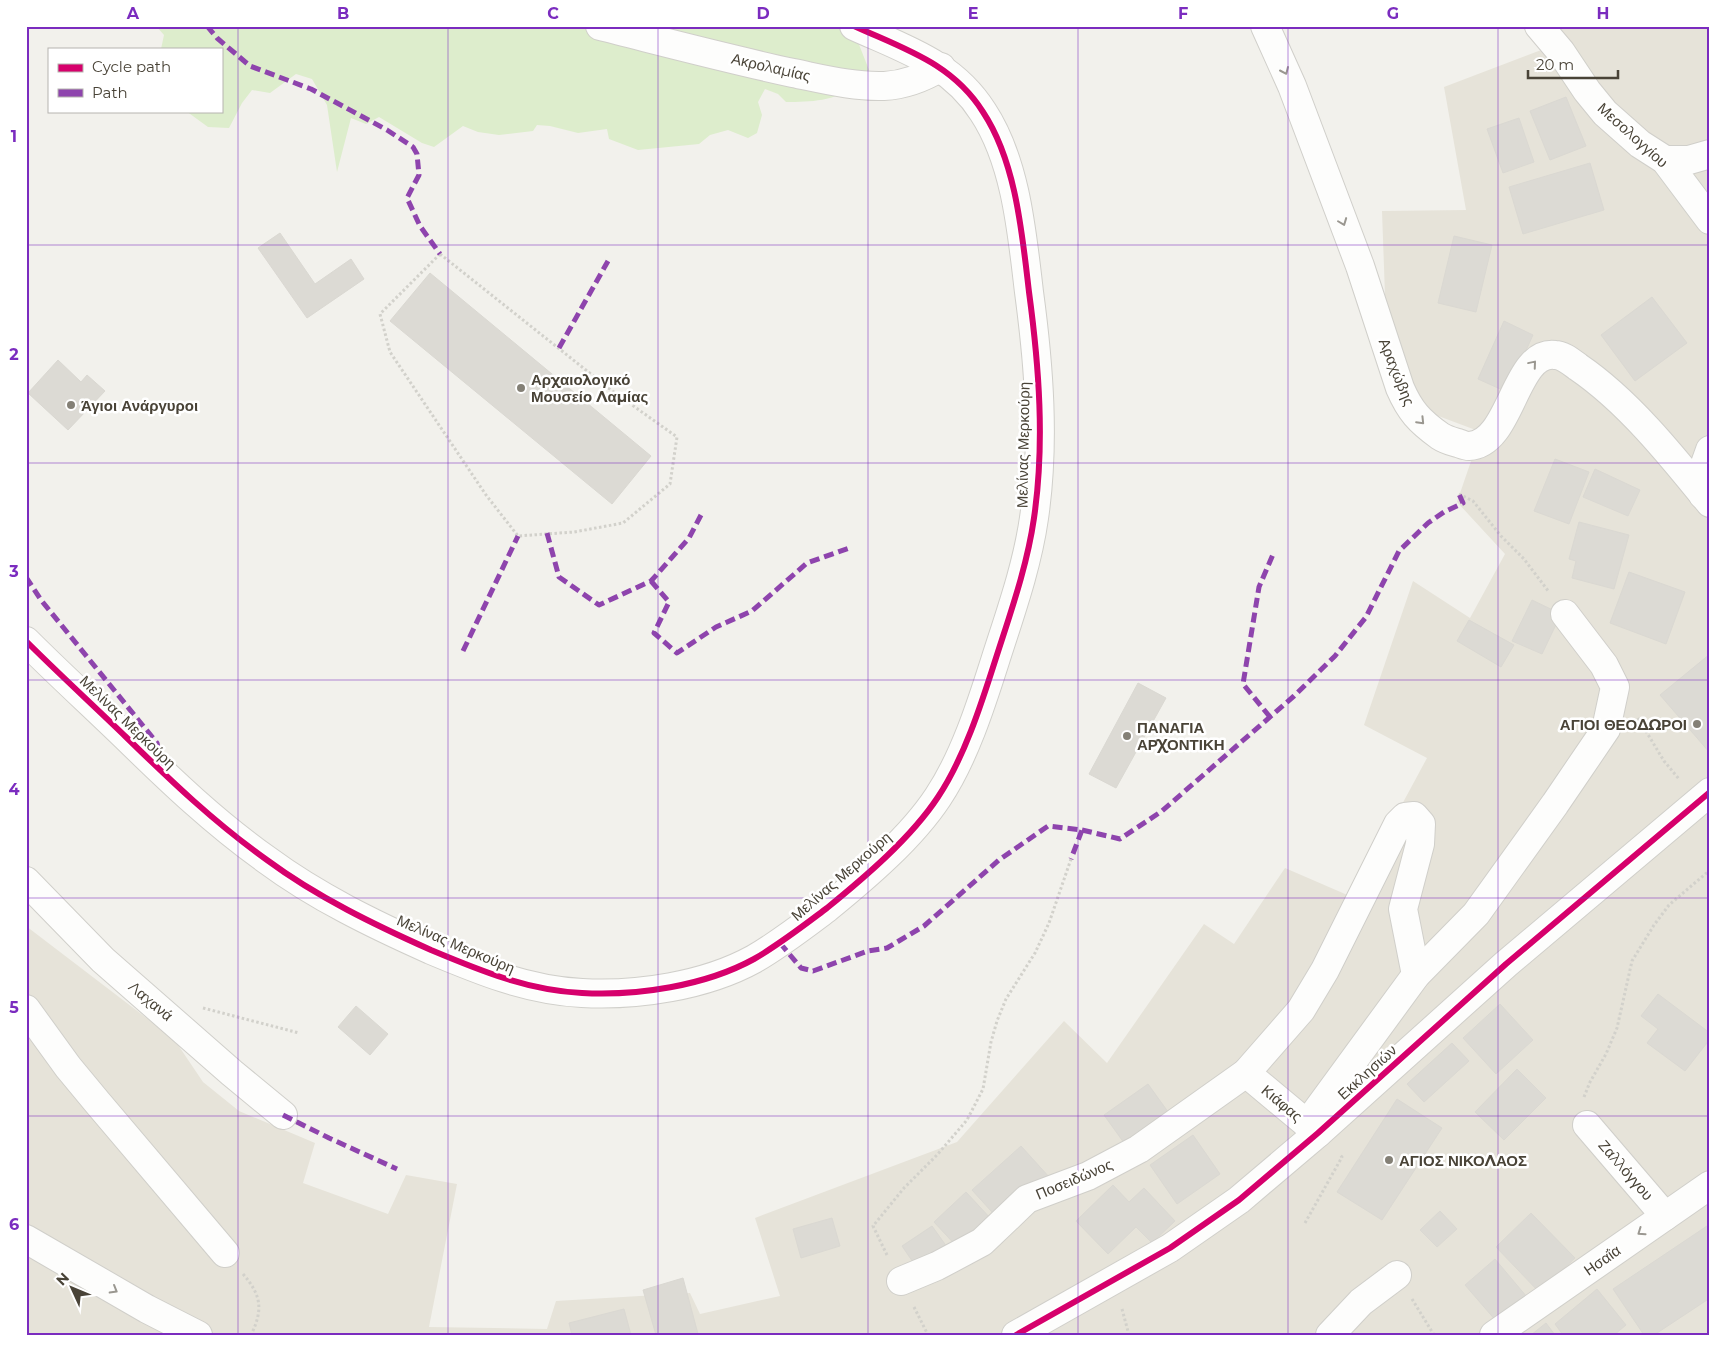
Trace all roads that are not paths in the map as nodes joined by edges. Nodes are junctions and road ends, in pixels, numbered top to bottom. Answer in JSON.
{"nodes":[{"id":1,"x":600,"y":26,"type":"edge"},
{"id":2,"x":1265,"y":26,"type":"edge"},
{"id":3,"x":1539,"y":26,"type":"edge"},
{"id":4,"x":866,"y":32,"type":"edge"},
{"id":5,"x":941,"y":67,"type":"junction"},
{"id":6,"x":1710,"y":154,"type":"edge"},
{"id":7,"x":1665,"y":160,"type":"junction"},
{"id":8,"x":1710,"y":220,"type":"edge"},
{"id":9,"x":1710,"y":450,"type":"edge"},
{"id":10,"x":1706,"y":499,"type":"edge"},
{"id":11,"x":1565,"y":614,"type":"road end"},
{"id":12,"x":26,"y":641,"type":"edge"},
{"id":13,"x":1701,"y":804,"type":"edge"},
{"id":14,"x":26,"y":880,"type":"edge"},
{"id":15,"x":1416,"y":975,"type":"junction"},
{"id":16,"x":26,"y":1009,"type":"edge"},
{"id":17,"x":1246,"y":1074,"type":"junction"},
{"id":18,"x":1585,"y":1113,"type":"road end"},
{"id":19,"x":283,"y":1115,"type":"dead end"},
{"id":20,"x":1312,"y":1129,"type":"junction"},
{"id":21,"x":1710,"y":1185,"type":"edge"},
{"id":22,"x":1665,"y":1216,"type":"junction"},
{"id":23,"x":26,"y":1239,"type":"edge"},
{"id":24,"x":225,"y":1253,"type":"road end"},
{"id":25,"x":1397,"y":1275,"type":"dead end"},
{"id":26,"x":901,"y":1281,"type":"dead end"},
{"id":27,"x":198,"y":1335,"type":"edge"},
{"id":28,"x":1016,"y":1335,"type":"edge"},
{"id":29,"x":1330,"y":1335,"type":"edge"},
{"id":30,"x":1494,"y":1335,"type":"edge"}],
"edges":[{"from":1,"to":5,"type":"street","name":"Ακρολαμίας"},
{"from":2,"to":10,"type":"street","name":"Αραχώβης","one_way":true},
{"from":3,"to":7,"type":"street","name":"Μεσολογγίου"},
{"from":4,"to":5,"type":"street","name":"Μελίνας Μερκούρη"},
{"from":5,"to":12,"type":"street","name":"Μελίνας Μερκούρη"},
{"from":6,"to":7,"type":"street"},
{"from":7,"to":8,"type":"street","name":"Μεσολογγίου"},
{"from":9,"to":10,"type":"street"},
{"from":11,"to":15,"type":"street"},
{"from":13,"to":20,"type":"street","name":"Εκκλησιών"},
{"from":14,"to":19,"type":"street","name":"Λαχανά"},
{"from":15,"to":17,"type":"street","name":"Ποσειδώνος"},
{"from":15,"to":20,"type":"street"},
{"from":16,"to":24,"type":"street"},
{"from":17,"to":20,"type":"street","name":"Κιάφας"},
{"from":17,"to":26,"type":"street","name":"Ποσειδώνος"},
{"from":18,"to":22,"type":"street","name":"Ζαλλόγγου"},
{"from":20,"to":28,"type":"street","name":"Εκκλησιών"},
{"from":21,"to":22,"type":"street","name":"Ησαΐα"},
{"from":22,"to":30,"type":"street","name":"Ησαΐα","one_way":true},
{"from":23,"to":27,"type":"street","one_way":true},
{"from":25,"to":29,"type":"street"}]}
